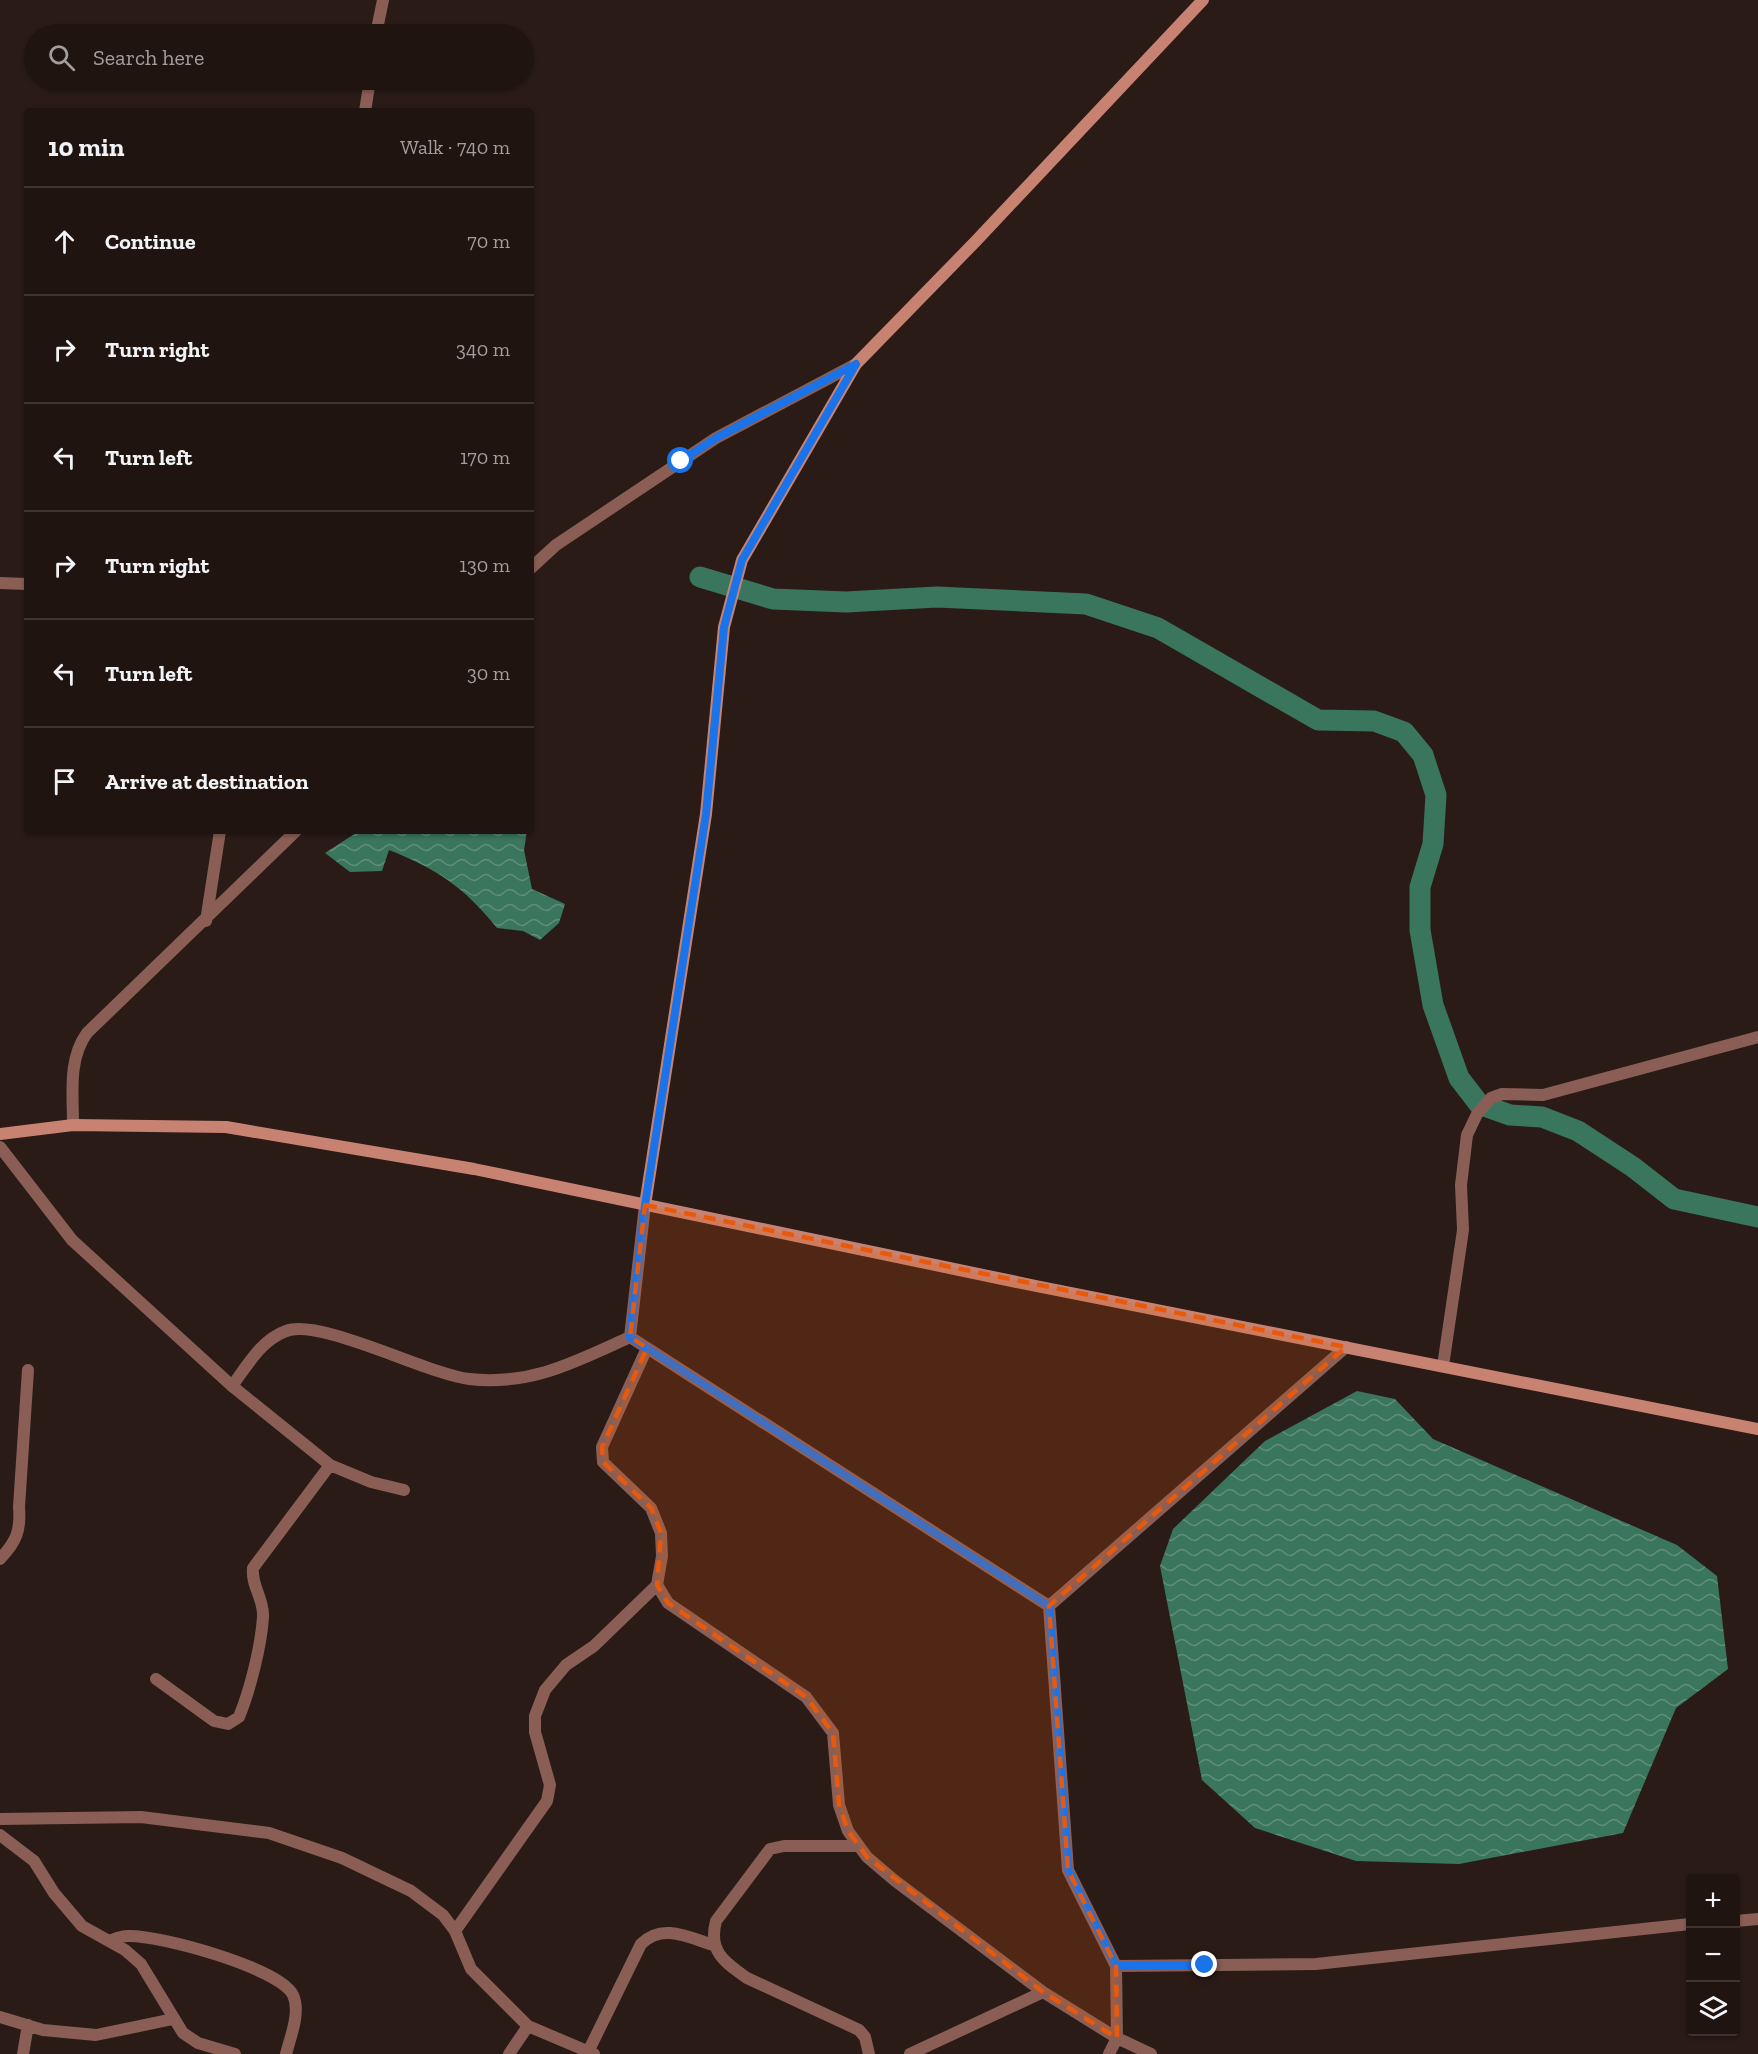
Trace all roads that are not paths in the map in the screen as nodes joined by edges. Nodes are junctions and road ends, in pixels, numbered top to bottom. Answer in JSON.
{"nodes":[{"id":1,"x":383,"y":0,"type":"edge"},
{"id":2,"x":1203,"y":0,"type":"edge"},
{"id":3,"x":378,"y":24,"type":"edge"},
{"id":4,"x":368,"y":90,"type":"edge"},
{"id":5,"x":365,"y":108,"type":"edge"},
{"id":6,"x":856,"y":364,"type":"junction"},
{"id":7,"x":534,"y":565,"type":"edge"},
{"id":8,"x":0,"y":583,"type":"edge"},
{"id":9,"x":24,"y":584,"type":"edge"},
{"id":10,"x":220,"y":834,"type":"edge"},
{"id":11,"x":293,"y":834,"type":"edge"},
{"id":12,"x":206,"y":921,"type":"junction"},
{"id":13,"x":1758,"y":1037,"type":"edge"},
{"id":14,"x":73,"y":1125,"type":"junction"},
{"id":15,"x":0,"y":1134,"type":"edge"},
{"id":16,"x":0,"y":1147,"type":"edge"},
{"id":17,"x":645,"y":1205,"type":"junction"},
{"id":18,"x":630,"y":1337,"type":"junction"},
{"id":19,"x":1346,"y":1347,"type":"junction"},
{"id":20,"x":647,"y":1348,"type":"junction"},
{"id":21,"x":1443,"y":1366,"type":"junction"},
{"id":22,"x":28,"y":1370,"type":"dead end"},
{"id":23,"x":232,"y":1386,"type":"junction"},
{"id":24,"x":1758,"y":1429,"type":"edge"},
{"id":25,"x":330,"y":1465,"type":"junction"},
{"id":26,"x":404,"y":1490,"type":"dead end"},
{"id":27,"x":0,"y":1559,"type":"edge"},
{"id":28,"x":657,"y":1585,"type":"junction"},
{"id":29,"x":1049,"y":1606,"type":"junction"},
{"id":30,"x":156,"y":1679,"type":"dead end"},
{"id":31,"x":0,"y":1819,"type":"edge"},
{"id":32,"x":0,"y":1835,"type":"edge"},
{"id":33,"x":859,"y":1846,"type":"junction"},
{"id":34,"x":1758,"y":1919,"type":"edge"},
{"id":35,"x":1740,"y":1921,"type":"edge"},
{"id":36,"x":1686,"y":1924,"type":"edge"},
{"id":37,"x":455,"y":1931,"type":"junction"},
{"id":38,"x":109,"y":1941,"type":"junction"},
{"id":39,"x":713,"y":1945,"type":"junction"},
{"id":40,"x":1116,"y":1966,"type":"junction"},
{"id":41,"x":1043,"y":1992,"type":"junction"},
{"id":42,"x":0,"y":2017,"type":"edge"},
{"id":43,"x":172,"y":2019,"type":"junction"},
{"id":44,"x":28,"y":2025,"type":"junction"},
{"id":45,"x":528,"y":2026,"type":"junction"},
{"id":46,"x":1117,"y":2038,"type":"junction"},
{"id":47,"x":591,"y":2053,"type":"edge"},
{"id":48,"x":23,"y":2054,"type":"edge"},
{"id":49,"x":235,"y":2054,"type":"edge"},
{"id":50,"x":286,"y":2054,"type":"edge"},
{"id":51,"x":509,"y":2054,"type":"edge"},
{"id":52,"x":869,"y":2054,"type":"edge"},
{"id":53,"x":910,"y":2054,"type":"edge"},
{"id":54,"x":1109,"y":2054,"type":"edge"},
{"id":55,"x":1151,"y":2054,"type":"edge"}],
"edges":[{"from":1,"to":3,"type":"street"},
{"from":2,"to":6,"type":"main road"},
{"from":4,"to":5,"type":"street"},
{"from":6,"to":7,"type":"street"},
{"from":6,"to":17,"type":"main road"},
{"from":8,"to":9,"type":"street"},
{"from":10,"to":12,"type":"street"},
{"from":11,"to":12,"type":"street"},
{"from":12,"to":14,"type":"street"},
{"from":13,"to":21,"type":"street"},
{"from":14,"to":15,"type":"main road"},
{"from":14,"to":17,"type":"main road"},
{"from":16,"to":23,"type":"street"},
{"from":17,"to":18,"type":"street"},
{"from":17,"to":19,"type":"main road"},
{"from":18,"to":20,"type":"street"},
{"from":18,"to":23,"type":"street"},
{"from":19,"to":21,"type":"main road"},
{"from":19,"to":29,"type":"street"},
{"from":20,"to":28,"type":"street"},
{"from":20,"to":29,"type":"street"},
{"from":21,"to":24,"type":"main road"},
{"from":22,"to":27,"type":"street"},
{"from":23,"to":25,"type":"street"},
{"from":25,"to":26,"type":"street"},
{"from":25,"to":30,"type":"street"},
{"from":28,"to":33,"type":"street"},
{"from":28,"to":37,"type":"street"},
{"from":29,"to":40,"type":"street"},
{"from":31,"to":37,"type":"street"},
{"from":32,"to":38,"type":"street"},
{"from":33,"to":39,"type":"street"},
{"from":33,"to":41,"type":"street"},
{"from":34,"to":35,"type":"street"},
{"from":36,"to":40,"type":"street"},
{"from":37,"to":45,"type":"street"},
{"from":38,"to":43,"type":"street"},
{"from":38,"to":50,"type":"street"},
{"from":39,"to":47,"type":"street"},
{"from":39,"to":52,"type":"street"},
{"from":40,"to":46,"type":"street"},
{"from":41,"to":46,"type":"street"},
{"from":41,"to":53,"type":"street"},
{"from":42,"to":44,"type":"street"},
{"from":43,"to":44,"type":"street"},
{"from":43,"to":49,"type":"street"},
{"from":44,"to":48,"type":"street"},
{"from":45,"to":47,"type":"street"},
{"from":45,"to":51,"type":"street"},
{"from":46,"to":54,"type":"street"},
{"from":46,"to":55,"type":"street"}]}
